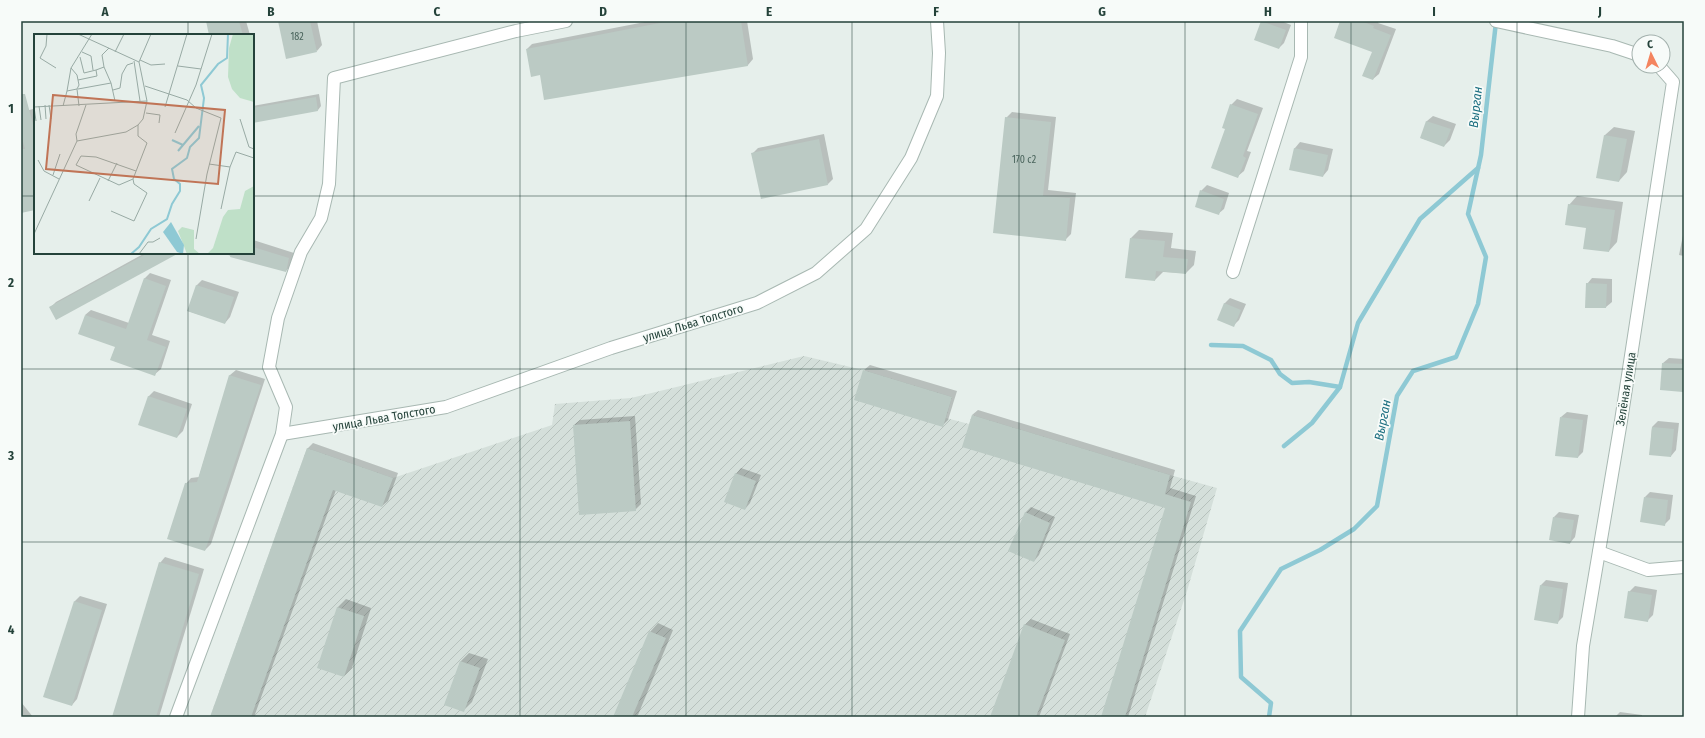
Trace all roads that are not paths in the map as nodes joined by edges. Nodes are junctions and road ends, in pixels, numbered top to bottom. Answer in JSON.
{"nodes":[{"id":1,"x":566,"y":21,"type":"edge"},
{"id":2,"x":937,"y":21,"type":"edge"},
{"id":3,"x":1301,"y":21,"type":"edge"},
{"id":4,"x":1501,"y":22,"type":"edge"},
{"id":5,"x":1631,"y":52,"type":"edge"},
{"id":6,"x":1666,"y":74,"type":"edge"},
{"id":7,"x":1233,"y":272,"type":"dead end"},
{"id":8,"x":282,"y":434,"type":"junction"},
{"id":9,"x":1599,"y":552,"type":"junction"},
{"id":10,"x":1684,"y":567,"type":"edge"},
{"id":11,"x":176,"y":717,"type":"edge"},
{"id":12,"x":1578,"y":717,"type":"edge"}],
"edges":[{"from":1,"to":8,"type":"street"},
{"from":2,"to":8,"type":"street","name":"улица Льва Толстого"},
{"from":3,"to":7,"type":"street"},
{"from":4,"to":5,"type":"street"},
{"from":6,"to":9,"type":"street","name":"Зелёная улица"},
{"from":8,"to":11,"type":"street"},
{"from":9,"to":10,"type":"street"},
{"from":9,"to":12,"type":"street","name":"Зелёная улица"}]}
